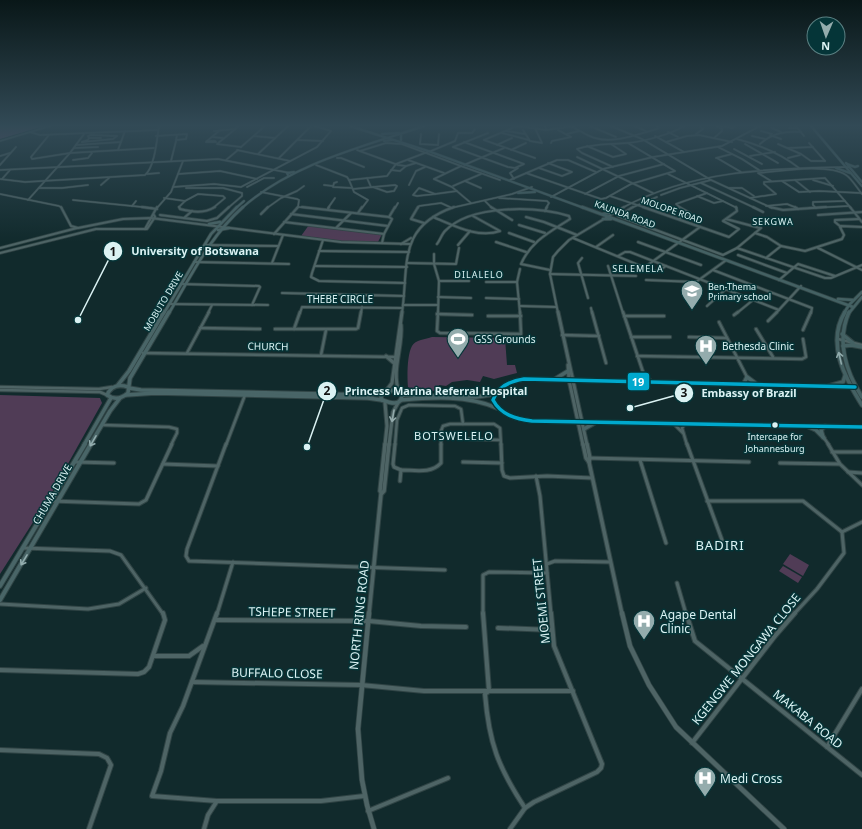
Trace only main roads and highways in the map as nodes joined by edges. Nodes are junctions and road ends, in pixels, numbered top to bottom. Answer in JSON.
{"nodes":[{"id":1,"x":845,"y":164,"type":"edge"},
{"id":2,"x":315,"y":165,"type":"edge"},
{"id":3,"x":322,"y":165,"type":"edge"},
{"id":4,"x":463,"y":165,"type":"joint"},
{"id":5,"x":843,"y":165,"type":"edge"},
{"id":6,"x":847,"y":165,"type":"edge"},
{"id":7,"x":849,"y":168,"type":"junction"},
{"id":8,"x":293,"y":173,"type":"junction"},
{"id":9,"x":852,"y":175,"type":"junction"},
{"id":10,"x":862,"y":182,"type":"edge"},
{"id":11,"x":520,"y":185,"type":"junction"},
{"id":12,"x":862,"y":186,"type":"edge"},
{"id":13,"x":530,"y":188,"type":"junction"},
{"id":14,"x":539,"y":193,"type":"junction"},
{"id":15,"x":552,"y":196,"type":"junction"},
{"id":16,"x":602,"y":214,"type":"junction"},
{"id":17,"x":614,"y":219,"type":"junction"},
{"id":18,"x":224,"y":221,"type":"junction"},
{"id":19,"x":219,"y":227,"type":"junction"},
{"id":20,"x":214,"y":231,"type":"junction"},
{"id":21,"x":680,"y":242,"type":"junction"},
{"id":22,"x":207,"y":245,"type":"junction"},
{"id":23,"x":779,"y":279,"type":"junction"},
{"id":24,"x":183,"y":284,"type":"junction"},
{"id":25,"x":862,"y":292,"type":"edge"},
{"id":26,"x":862,"y":297,"type":"edge"},
{"id":27,"x":838,"y":300,"type":"junction"},
{"id":28,"x":851,"y":303,"type":"junction"},
{"id":29,"x":854,"y":306,"type":"junction"},
{"id":30,"x":843,"y":312,"type":"junction"},
{"id":31,"x":842,"y":334,"type":"junction"},
{"id":32,"x":853,"y":343,"type":"road end"},
{"id":33,"x":843,"y":346,"type":"junction"},
{"id":34,"x":862,"y":346,"type":"edge"},
{"id":35,"x":568,"y":371,"type":"road end"},
{"id":36,"x":845,"y":376,"type":"junction"},
{"id":37,"x":554,"y":380,"type":"junction"},
{"id":38,"x":638,"y":382,"type":"junction"},
{"id":39,"x":652,"y":382,"type":"junction"},
{"id":40,"x":744,"y":383,"type":"junction"},
{"id":41,"x":755,"y":384,"type":"junction"},
{"id":42,"x":118,"y":385,"type":"junction"},
{"id":43,"x":829,"y":386,"type":"junction"},
{"id":44,"x":129,"y":387,"type":"junction"},
{"id":45,"x":849,"y":387,"type":"junction"},
{"id":46,"x":855,"y":387,"type":"junction"},
{"id":47,"x":385,"y":392,"type":"junction"},
{"id":48,"x":401,"y":393,"type":"junction"},
{"id":49,"x":496,"y":393,"type":"junction"},
{"id":50,"x":245,"y":394,"type":"junction"},
{"id":51,"x":123,"y":397,"type":"junction"},
{"id":52,"x":862,"y":397,"type":"edge"},
{"id":53,"x":111,"y":398,"type":"junction"},
{"id":54,"x":401,"y":400,"type":"junction"},
{"id":55,"x":384,"y":402,"type":"junction"},
{"id":56,"x":862,"y":405,"type":"edge"},
{"id":57,"x":498,"y":408,"type":"junction"},
{"id":58,"x":597,"y":422,"type":"junction"},
{"id":59,"x":807,"y":426,"type":"junction"},
{"id":60,"x":825,"y":426,"type":"junction"},
{"id":61,"x":862,"y":427,"type":"edge"},
{"id":62,"x":584,"y":429,"type":"road end"},
{"id":63,"x":0,"y":586,"type":"edge"},
{"id":64,"x":0,"y":600,"type":"edge"}],
"edges":[{"from":1,"to":7,"type":"main road"},
{"from":2,"to":8,"type":"main road"},
{"from":3,"to":8,"type":"main road"},
{"from":4,"to":11,"type":"main road","name":"KAUNDA ROAD"},
{"from":4,"to":13,"type":"main road","name":"KAUNDA ROAD"},
{"from":5,"to":9,"type":"main road"},
{"from":6,"to":7,"type":"main road"},
{"from":7,"to":9,"type":"main road"},
{"from":7,"to":10,"type":"main road"},
{"from":8,"to":18,"type":"main road"},
{"from":8,"to":18,"type":"main road"},
{"from":9,"to":12,"type":"main road"},
{"from":11,"to":13,"type":"main road","name":"KAUNDA ROAD"},
{"from":11,"to":14,"type":"main road"},
{"from":13,"to":14,"type":"main road","name":"KAUNDA ROAD"},
{"from":13,"to":15,"type":"main road","name":"KAUNDA ROAD"},
{"from":14,"to":15,"type":"main road","name":"KAUNDA ROAD"},
{"from":15,"to":16,"type":"main road","name":"KAUNDA ROAD"},
{"from":16,"to":17,"type":"main road","name":"KAUNDA ROAD"},
{"from":16,"to":17,"type":"main road"},
{"from":16,"to":17,"type":"main road"},
{"from":17,"to":21,"type":"main road","name":"KAUNDA ROAD"},
{"from":18,"to":19,"type":"main road"},
{"from":18,"to":19,"type":"main road"},
{"from":18,"to":20,"type":"main road"},
{"from":19,"to":20,"type":"main road"},
{"from":19,"to":22,"type":"main road"},
{"from":20,"to":22,"type":"main road"},
{"from":21,"to":23,"type":"main road","name":"KAUNDA ROAD"},
{"from":21,"to":23,"type":"main road","name":"KAUNDA ROAD"},
{"from":22,"to":24,"type":"main road"},
{"from":23,"to":27,"type":"main road","name":"KAUNDA ROAD"},
{"from":24,"to":42,"type":"main road","name":"MOBUTO DRIVE"},
{"from":24,"to":44,"type":"main road","name":"CHUMA DRIVE"},
{"from":25,"to":28,"type":"main road"},
{"from":26,"to":29,"type":"main road"},
{"from":27,"to":28,"type":"main road"},
{"from":27,"to":28,"type":"main road","name":"KAUNDA ROAD"},
{"from":27,"to":30,"type":"main road"},
{"from":28,"to":29,"type":"main road","name":"KAUNDA ROAD"},
{"from":28,"to":30,"type":"main road"},
{"from":29,"to":31,"type":"main road"},
{"from":36,"to":30,"type":"main road","one_way":true},
{"from":31,"to":32,"type":"main road"},
{"from":31,"to":33,"type":"main road"},
{"from":33,"to":34,"type":"main road"},
{"from":33,"to":46,"type":"main road"},
{"from":35,"to":37,"type":"main road"},
{"from":36,"to":43,"type":"main road"},
{"from":36,"to":45,"type":"main road"},
{"from":37,"to":38,"type":"main road"},
{"from":37,"to":49,"type":"main road"},
{"from":38,"to":39,"type":"main road"},
{"from":38,"to":39,"type":"main road"},
{"from":39,"to":40,"type":"main road"},
{"from":40,"to":41,"type":"main road"},
{"from":40,"to":41,"type":"main road"},
{"from":41,"to":43,"type":"main road"},
{"from":42,"to":44,"type":"main road"},
{"from":42,"to":53,"type":"main road"},
{"from":43,"to":45,"type":"main road"},
{"from":44,"to":50,"type":"main road"},
{"from":44,"to":51,"type":"main road","name":"CHUMA DRIVE"},
{"from":45,"to":46,"type":"main road"},
{"from":45,"to":56,"type":"main road"},
{"from":46,"to":52,"type":"main road"},
{"from":47,"to":48,"type":"main road"},
{"from":47,"to":50,"type":"main road"},
{"from":47,"to":55,"type":"main road"},
{"from":48,"to":49,"type":"main road"},
{"from":48,"to":54,"type":"main road"},
{"from":49,"to":57,"type":"main road"},
{"from":50,"to":51,"type":"main road"},
{"from":50,"to":55,"type":"main road"},
{"from":51,"to":53,"type":"main road"},
{"from":51,"to":64,"type":"main road","name":"CHUMA DRIVE","one_way":true},
{"from":53,"to":63,"type":"main road","name":"CHUMA DRIVE"},
{"from":54,"to":55,"type":"main road"},
{"from":54,"to":57,"type":"main road"},
{"from":57,"to":58,"type":"main road"},
{"from":58,"to":59,"type":"main road"},
{"from":58,"to":62,"type":"main road"},
{"from":59,"to":60,"type":"main road"},
{"from":59,"to":60,"type":"main road"},
{"from":60,"to":61,"type":"main road"}]}
